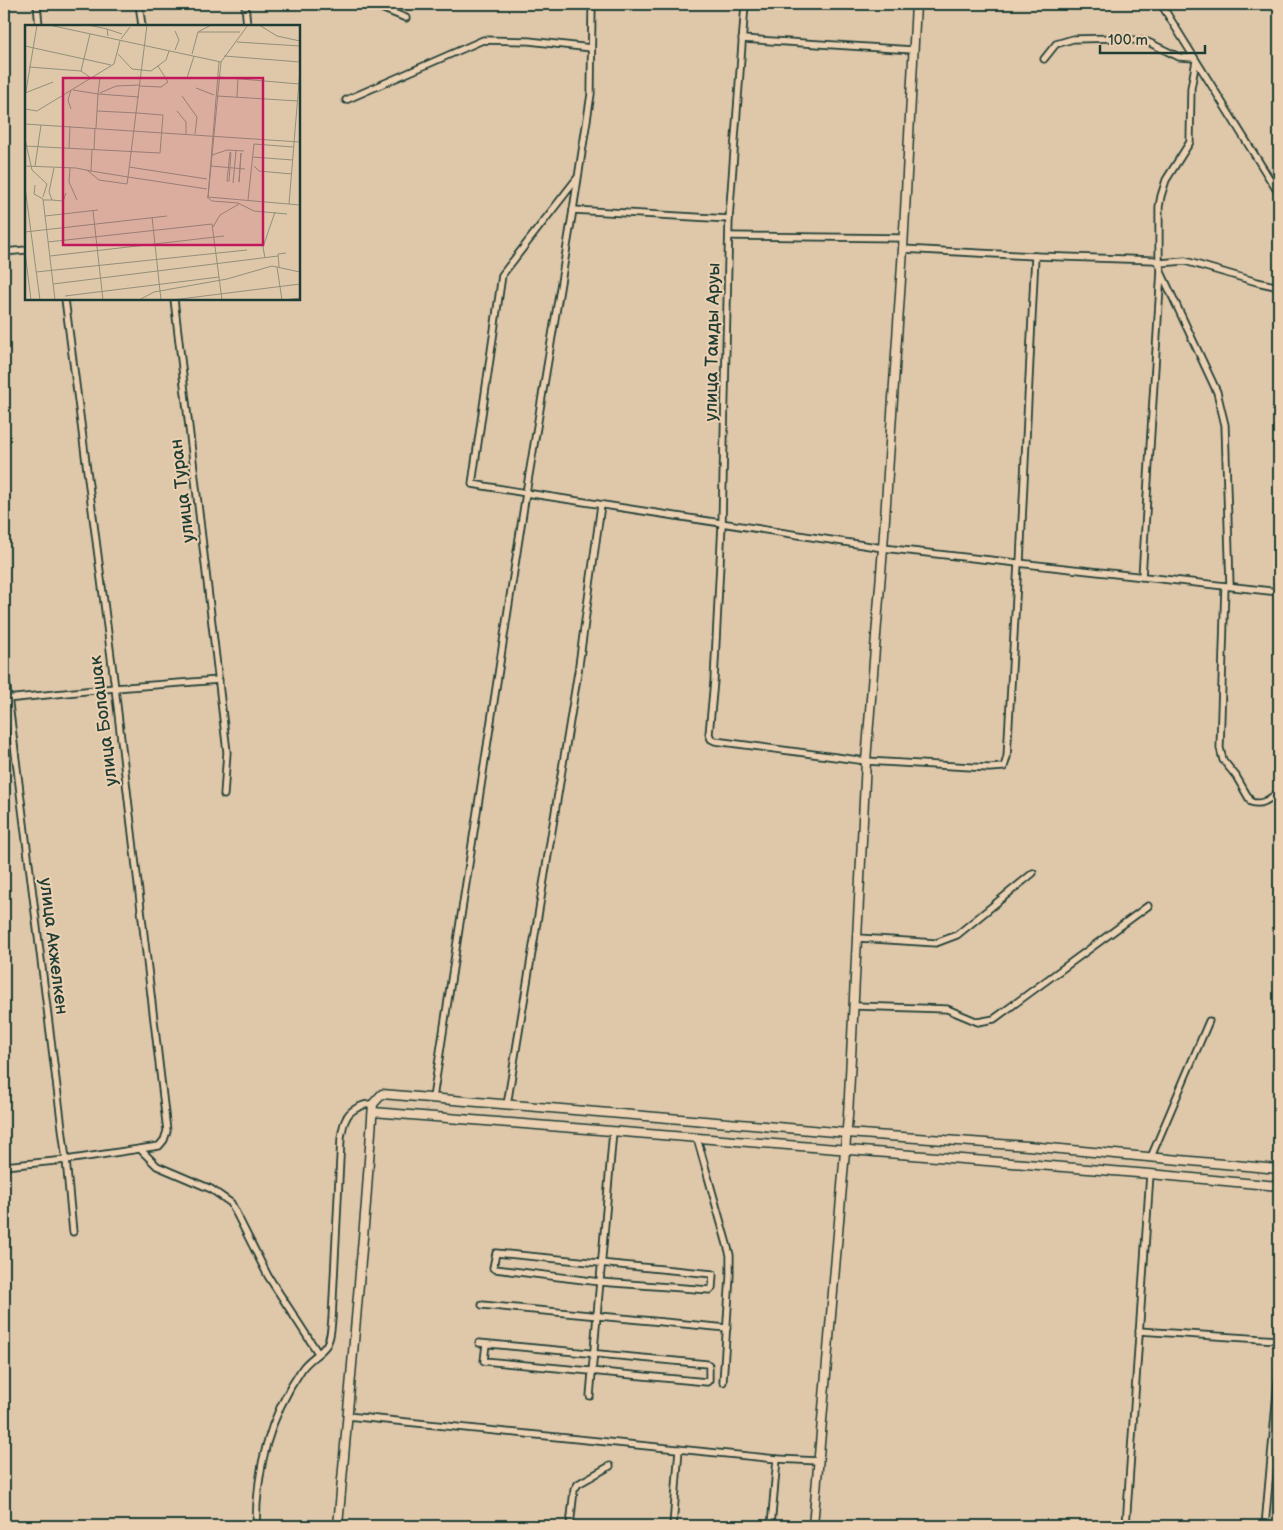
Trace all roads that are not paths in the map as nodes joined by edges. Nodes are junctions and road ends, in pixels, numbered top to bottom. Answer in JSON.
{"nodes":[{"id":1,"x":37,"y":4,"type":"edge"},
{"id":2,"x":139,"y":4,"type":"edge"},
{"id":3,"x":245,"y":4,"type":"edge"},
{"id":4,"x":370,"y":4,"type":"edge"},
{"id":5,"x":592,"y":4,"type":"edge"},
{"id":6,"x":745,"y":4,"type":"edge"},
{"id":7,"x":916,"y":4,"type":"edge"},
{"id":8,"x":1161,"y":4,"type":"edge"},
{"id":9,"x":406,"y":18,"type":"dead end"},
{"id":10,"x":39,"y":25,"type":"edge"},
{"id":11,"x":142,"y":25,"type":"edge"},
{"id":12,"x":247,"y":25,"type":"edge"},
{"id":13,"x":742,"y":39,"type":"junction"},
{"id":14,"x":591,"y":48,"type":"junction"},
{"id":15,"x":913,"y":50,"type":"junction"},
{"id":16,"x":1044,"y":59,"type":"dead end"},
{"id":17,"x":1195,"y":60,"type":"junction"},
{"id":18,"x":346,"y":100,"type":"dead end"},
{"id":19,"x":578,"y":177,"type":"junction"},
{"id":20,"x":1279,"y":194,"type":"edge"},
{"id":21,"x":573,"y":210,"type":"junction"},
{"id":22,"x":729,"y":219,"type":"junction"},
{"id":23,"x":729,"y":236,"type":"junction"},
{"id":24,"x":904,"y":238,"type":"junction"},
{"id":25,"x":903,"y":249,"type":"junction"},
{"id":26,"x":25,"y":250,"type":"edge"},
{"id":27,"x":4,"y":252,"type":"edge"},
{"id":28,"x":1035,"y":256,"type":"junction"},
{"id":29,"x":1160,"y":267,"type":"junction"},
{"id":30,"x":1279,"y":286,"type":"edge"},
{"id":31,"x":65,"y":300,"type":"edge"},
{"id":32,"x":174,"y":300,"type":"edge"},
{"id":33,"x":526,"y":493,"type":"junction"},
{"id":34,"x":601,"y":505,"type":"junction"},
{"id":35,"x":722,"y":524,"type":"junction"},
{"id":36,"x":883,"y":548,"type":"junction"},
{"id":37,"x":1019,"y":563,"type":"junction"},
{"id":38,"x":1142,"y":577,"type":"junction"},
{"id":39,"x":1227,"y":586,"type":"junction"},
{"id":40,"x":1279,"y":592,"type":"edge"},
{"id":41,"x":4,"y":664,"type":"edge"},
{"id":42,"x":219,"y":680,"type":"junction"},
{"id":43,"x":115,"y":688,"type":"junction"},
{"id":44,"x":6,"y":699,"type":"edge"},
{"id":45,"x":866,"y":761,"type":"junction"},
{"id":46,"x":1279,"y":792,"type":"edge"},
{"id":47,"x":224,"y":795,"type":"dead end"},
{"id":48,"x":1033,"y":873,"type":"dead end"},
{"id":49,"x":1148,"y":906,"type":"dead end"},
{"id":50,"x":858,"y":938,"type":"junction"},
{"id":51,"x":855,"y":1006,"type":"junction"},
{"id":52,"x":1209,"y":1021,"type":"dead end"},
{"id":53,"x":433,"y":1098,"type":"junction"},
{"id":54,"x":507,"y":1105,"type":"junction"},
{"id":55,"x":373,"y":1108,"type":"junction"},
{"id":56,"x":848,"y":1116,"type":"junction"},
{"id":57,"x":613,"y":1131,"type":"junction"},
{"id":58,"x":831,"y":1132,"type":"junction"},
{"id":59,"x":847,"y":1133,"type":"junction"},
{"id":60,"x":864,"y":1135,"type":"junction"},
{"id":61,"x":697,"y":1138,"type":"junction"},
{"id":62,"x":140,"y":1149,"type":"junction"},
{"id":63,"x":846,"y":1151,"type":"junction"},
{"id":64,"x":1151,"y":1157,"type":"junction"},
{"id":65,"x":66,"y":1160,"type":"junction"},
{"id":66,"x":4,"y":1166,"type":"edge"},
{"id":67,"x":1279,"y":1169,"type":"edge"},
{"id":68,"x":1150,"y":1174,"type":"junction"},
{"id":69,"x":1279,"y":1186,"type":"edge"},
{"id":70,"x":73,"y":1232,"type":"dead end"},
{"id":71,"x":601,"y":1264,"type":"junction"},
{"id":72,"x":600,"y":1282,"type":"junction"},
{"id":73,"x":482,"y":1305,"type":"dead end"},
{"id":74,"x":596,"y":1316,"type":"junction"},
{"id":75,"x":727,"y":1328,"type":"junction"},
{"id":76,"x":1139,"y":1332,"type":"junction"},
{"id":77,"x":1279,"y":1340,"type":"edge"},
{"id":78,"x":318,"y":1353,"type":"junction"},
{"id":79,"x":594,"y":1353,"type":"junction"},
{"id":80,"x":592,"y":1370,"type":"junction"},
{"id":81,"x":1279,"y":1370,"type":"edge"},
{"id":82,"x":723,"y":1382,"type":"dead end"},
{"id":83,"x":590,"y":1396,"type":"dead end"},
{"id":84,"x":347,"y":1416,"type":"junction"},
{"id":85,"x":679,"y":1449,"type":"junction"},
{"id":86,"x":776,"y":1458,"type":"junction"},
{"id":87,"x":818,"y":1461,"type":"junction"},
{"id":88,"x":610,"y":1466,"type":"dead end"},
{"id":89,"x":256,"y":1526,"type":"edge"},
{"id":90,"x":338,"y":1526,"type":"edge"},
{"id":91,"x":570,"y":1526,"type":"edge"},
{"id":92,"x":673,"y":1526,"type":"edge"},
{"id":93,"x":771,"y":1526,"type":"edge"},
{"id":94,"x":813,"y":1526,"type":"edge"},
{"id":95,"x":1126,"y":1526,"type":"edge"},
{"id":96,"x":1265,"y":1526,"type":"edge"}],
"edges":[{"from":1,"to":10,"type":"street"},
{"from":2,"to":11,"type":"street"},
{"from":3,"to":12,"type":"street"},
{"from":4,"to":9,"type":"street"},
{"from":5,"to":14,"type":"street"},
{"from":6,"to":13,"type":"street","name":"улица Тамды Аруы"},
{"from":7,"to":15,"type":"street"},
{"from":8,"to":17,"type":"street"},
{"from":13,"to":15,"type":"street"},
{"from":13,"to":22,"type":"street","name":"улица Тамды Аруы"},
{"from":14,"to":18,"type":"street"},
{"from":14,"to":19,"type":"street"},
{"from":15,"to":24,"type":"street"},
{"from":16,"to":17,"type":"street"},
{"from":17,"to":20,"type":"street"},
{"from":17,"to":29,"type":"street"},
{"from":19,"to":21,"type":"street"},
{"from":19,"to":33,"type":"street"},
{"from":21,"to":22,"type":"street"},
{"from":21,"to":33,"type":"street"},
{"from":22,"to":23,"type":"street","name":"улица Тамды Аруы"},
{"from":23,"to":24,"type":"street"},
{"from":23,"to":35,"type":"street","name":"улица Тамды Аруы"},
{"from":24,"to":25,"type":"street"},
{"from":25,"to":28,"type":"street"},
{"from":25,"to":36,"type":"street"},
{"from":26,"to":27,"type":"street"},
{"from":28,"to":29,"type":"street"},
{"from":28,"to":37,"type":"street"},
{"from":29,"to":30,"type":"street"},
{"from":29,"to":38,"type":"street"},
{"from":29,"to":39,"type":"street"},
{"from":31,"to":43,"type":"street","name":"улица Болашак"},
{"from":32,"to":42,"type":"street","name":"улица Туран"},
{"from":33,"to":34,"type":"street"},
{"from":33,"to":53,"type":"street"},
{"from":34,"to":35,"type":"street"},
{"from":34,"to":54,"type":"street"},
{"from":35,"to":36,"type":"street"},
{"from":35,"to":45,"type":"street","name":"улица Тамды Аруы"},
{"from":36,"to":37,"type":"street"},
{"from":36,"to":45,"type":"street"},
{"from":37,"to":38,"type":"street"},
{"from":37,"to":45,"type":"street","name":"улица Тамды Аруы"},
{"from":38,"to":39,"type":"street"},
{"from":39,"to":40,"type":"street"},
{"from":39,"to":46,"type":"street"},
{"from":41,"to":44,"type":"street","name":"улица Акжелкен"},
{"from":42,"to":43,"type":"street"},
{"from":42,"to":47,"type":"street","name":"улица Туран"},
{"from":43,"to":44,"type":"street"},
{"from":43,"to":62,"type":"street","name":"улица Болашак"},
{"from":44,"to":65,"type":"street","name":"улица Акжелкен"},
{"from":45,"to":50,"type":"street"},
{"from":48,"to":50,"type":"street"},
{"from":49,"to":51,"type":"street"},
{"from":50,"to":51,"type":"street"},
{"from":51,"to":56,"type":"street"},
{"from":52,"to":64,"type":"street"},
{"from":53,"to":54,"type":"street"},
{"from":53,"to":55,"type":"street"},
{"from":54,"to":58,"type":"street"},
{"from":55,"to":57,"type":"street"},
{"from":55,"to":78,"type":"street"},
{"from":55,"to":84,"type":"street"},
{"from":56,"to":58,"type":"street"},
{"from":56,"to":59,"type":"street"},
{"from":56,"to":60,"type":"street"},
{"from":57,"to":61,"type":"street"},
{"from":57,"to":71,"type":"street"},
{"from":58,"to":59,"type":"street"},
{"from":59,"to":60,"type":"street"},
{"from":59,"to":63,"type":"street"},
{"from":60,"to":64,"type":"street"},
{"from":61,"to":63,"type":"street"},
{"from":61,"to":75,"type":"street"},
{"from":62,"to":65,"type":"street"},
{"from":62,"to":78,"type":"street"},
{"from":63,"to":68,"type":"street"},
{"from":63,"to":87,"type":"street"},
{"from":64,"to":67,"type":"street"},
{"from":65,"to":66,"type":"street"},
{"from":65,"to":70,"type":"street","name":"улица Акжелкен"},
{"from":68,"to":69,"type":"street"},
{"from":68,"to":76,"type":"street"},
{"from":71,"to":72,"type":"street"},
{"from":71,"to":72,"type":"street"},
{"from":71,"to":72,"type":"street"},
{"from":72,"to":74,"type":"street"},
{"from":73,"to":74,"type":"street"},
{"from":74,"to":75,"type":"street"},
{"from":74,"to":79,"type":"street"},
{"from":75,"to":82,"type":"street"},
{"from":76,"to":77,"type":"street"},
{"from":76,"to":95,"type":"street"},
{"from":78,"to":89,"type":"street"},
{"from":79,"to":80,"type":"street"},
{"from":79,"to":80,"type":"street"},
{"from":79,"to":80,"type":"street"},
{"from":80,"to":83,"type":"street"},
{"from":81,"to":96,"type":"street"},
{"from":84,"to":85,"type":"street"},
{"from":84,"to":90,"type":"street"},
{"from":85,"to":86,"type":"street"},
{"from":85,"to":92,"type":"street"},
{"from":86,"to":87,"type":"street"},
{"from":86,"to":93,"type":"street"},
{"from":87,"to":94,"type":"street"},
{"from":88,"to":91,"type":"street"}]}
